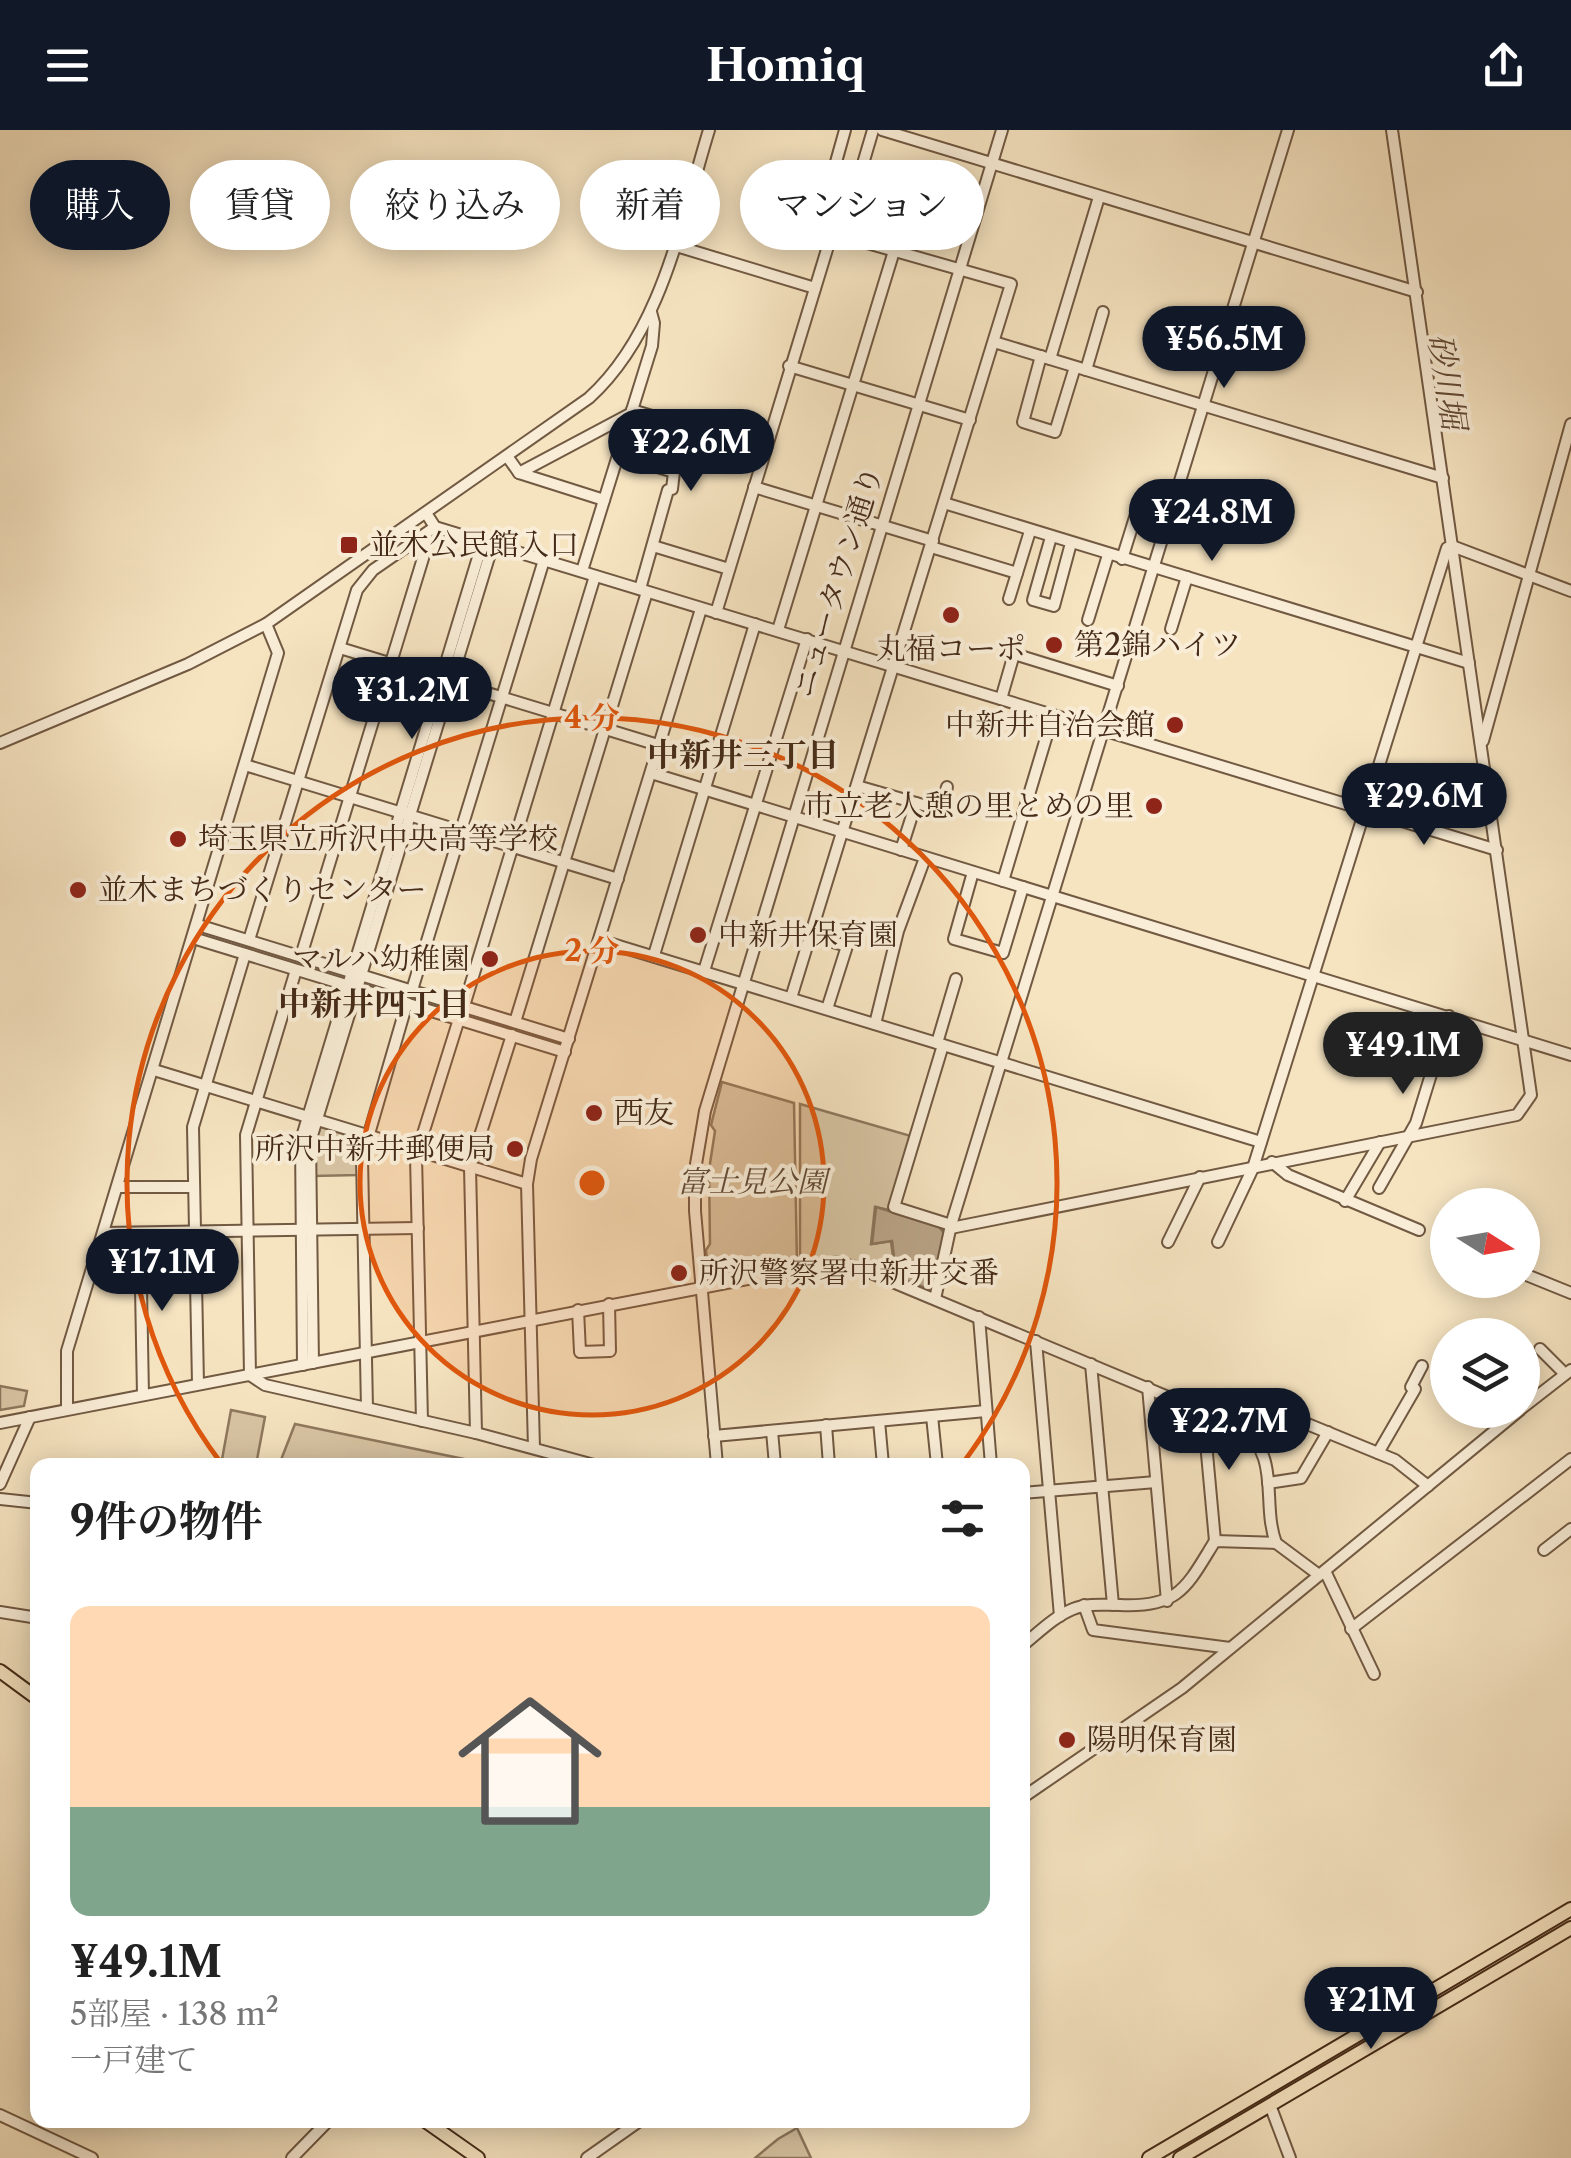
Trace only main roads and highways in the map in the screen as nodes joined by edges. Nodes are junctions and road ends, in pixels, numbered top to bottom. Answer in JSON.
{"nodes":[{"id":1,"x":0,"y":1671,"type":"edge"},
{"id":2,"x":30,"y":1693,"type":"edge"},
{"id":3,"x":1571,"y":1909,"type":"edge"},
{"id":4,"x":1571,"y":1928,"type":"edge"},
{"id":5,"x":435,"y":2128,"type":"edge"},
{"id":6,"x":478,"y":2158,"type":"edge"},
{"id":7,"x":1150,"y":2158,"type":"edge"},
{"id":8,"x":1180,"y":2158,"type":"edge"}],
"edges":[{"from":1,"to":2,"type":"main road"},
{"from":3,"to":7,"type":"main road"},
{"from":4,"to":8,"type":"main road"},
{"from":5,"to":6,"type":"main road"}]}
